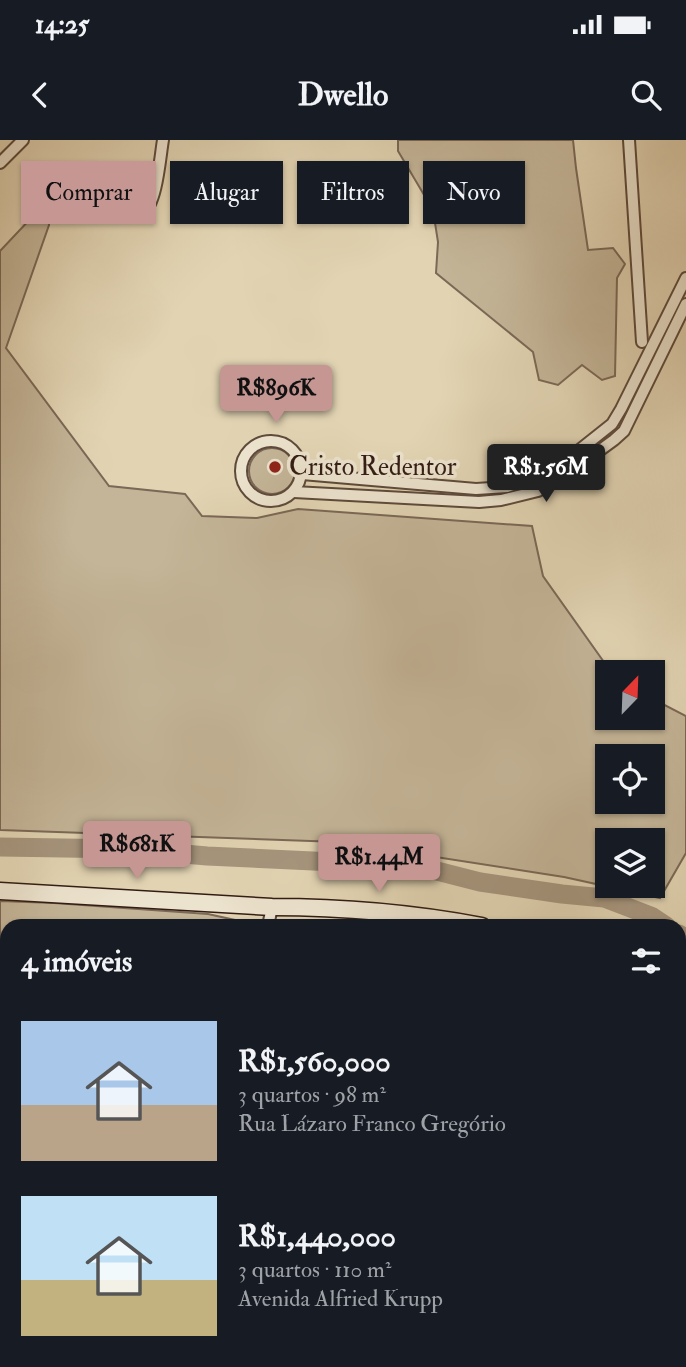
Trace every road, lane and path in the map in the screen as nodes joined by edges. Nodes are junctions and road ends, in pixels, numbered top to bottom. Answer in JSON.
{"nodes":[{"id":1,"x":23,"y":140,"type":"edge"},
{"id":2,"x":163,"y":140,"type":"edge"},
{"id":3,"x":629,"y":140,"type":"edge"},
{"id":4,"x":0,"y":163,"type":"edge"},
{"id":5,"x":156,"y":179,"type":"edge"},
{"id":6,"x":686,"y":278,"type":"edge"},
{"id":7,"x":686,"y":304,"type":"edge"},
{"id":8,"x":642,"y":342,"type":"dead end"},
{"id":9,"x":573,"y":455,"type":"junction"},
{"id":10,"x":577,"y":467,"type":"junction"},
{"id":11,"x":302,"y":474,"type":"junction"},
{"id":12,"x":293,"y":492,"type":"junction"},
{"id":13,"x":0,"y":891,"type":"edge"},
{"id":14,"x":272,"y":907,"type":"junction"},
{"id":15,"x":269,"y":919,"type":"edge"},
{"id":16,"x":433,"y":919,"type":"edge"}],
"edges":[{"from":1,"to":4,"type":"street"},
{"from":2,"to":5,"type":"street"},
{"from":3,"to":8,"type":"street"},
{"from":6,"to":9,"type":"street"},
{"from":7,"to":10,"type":"street"},
{"from":9,"to":10,"type":"street"},
{"from":9,"to":11,"type":"street"},
{"from":10,"to":12,"type":"street"},
{"from":11,"to":12,"type":"street"},
{"from":11,"to":12,"type":"street"},
{"from":13,"to":14,"type":"main road"},
{"from":14,"to":15,"type":"street"},
{"from":14,"to":16,"type":"main road"}]}
